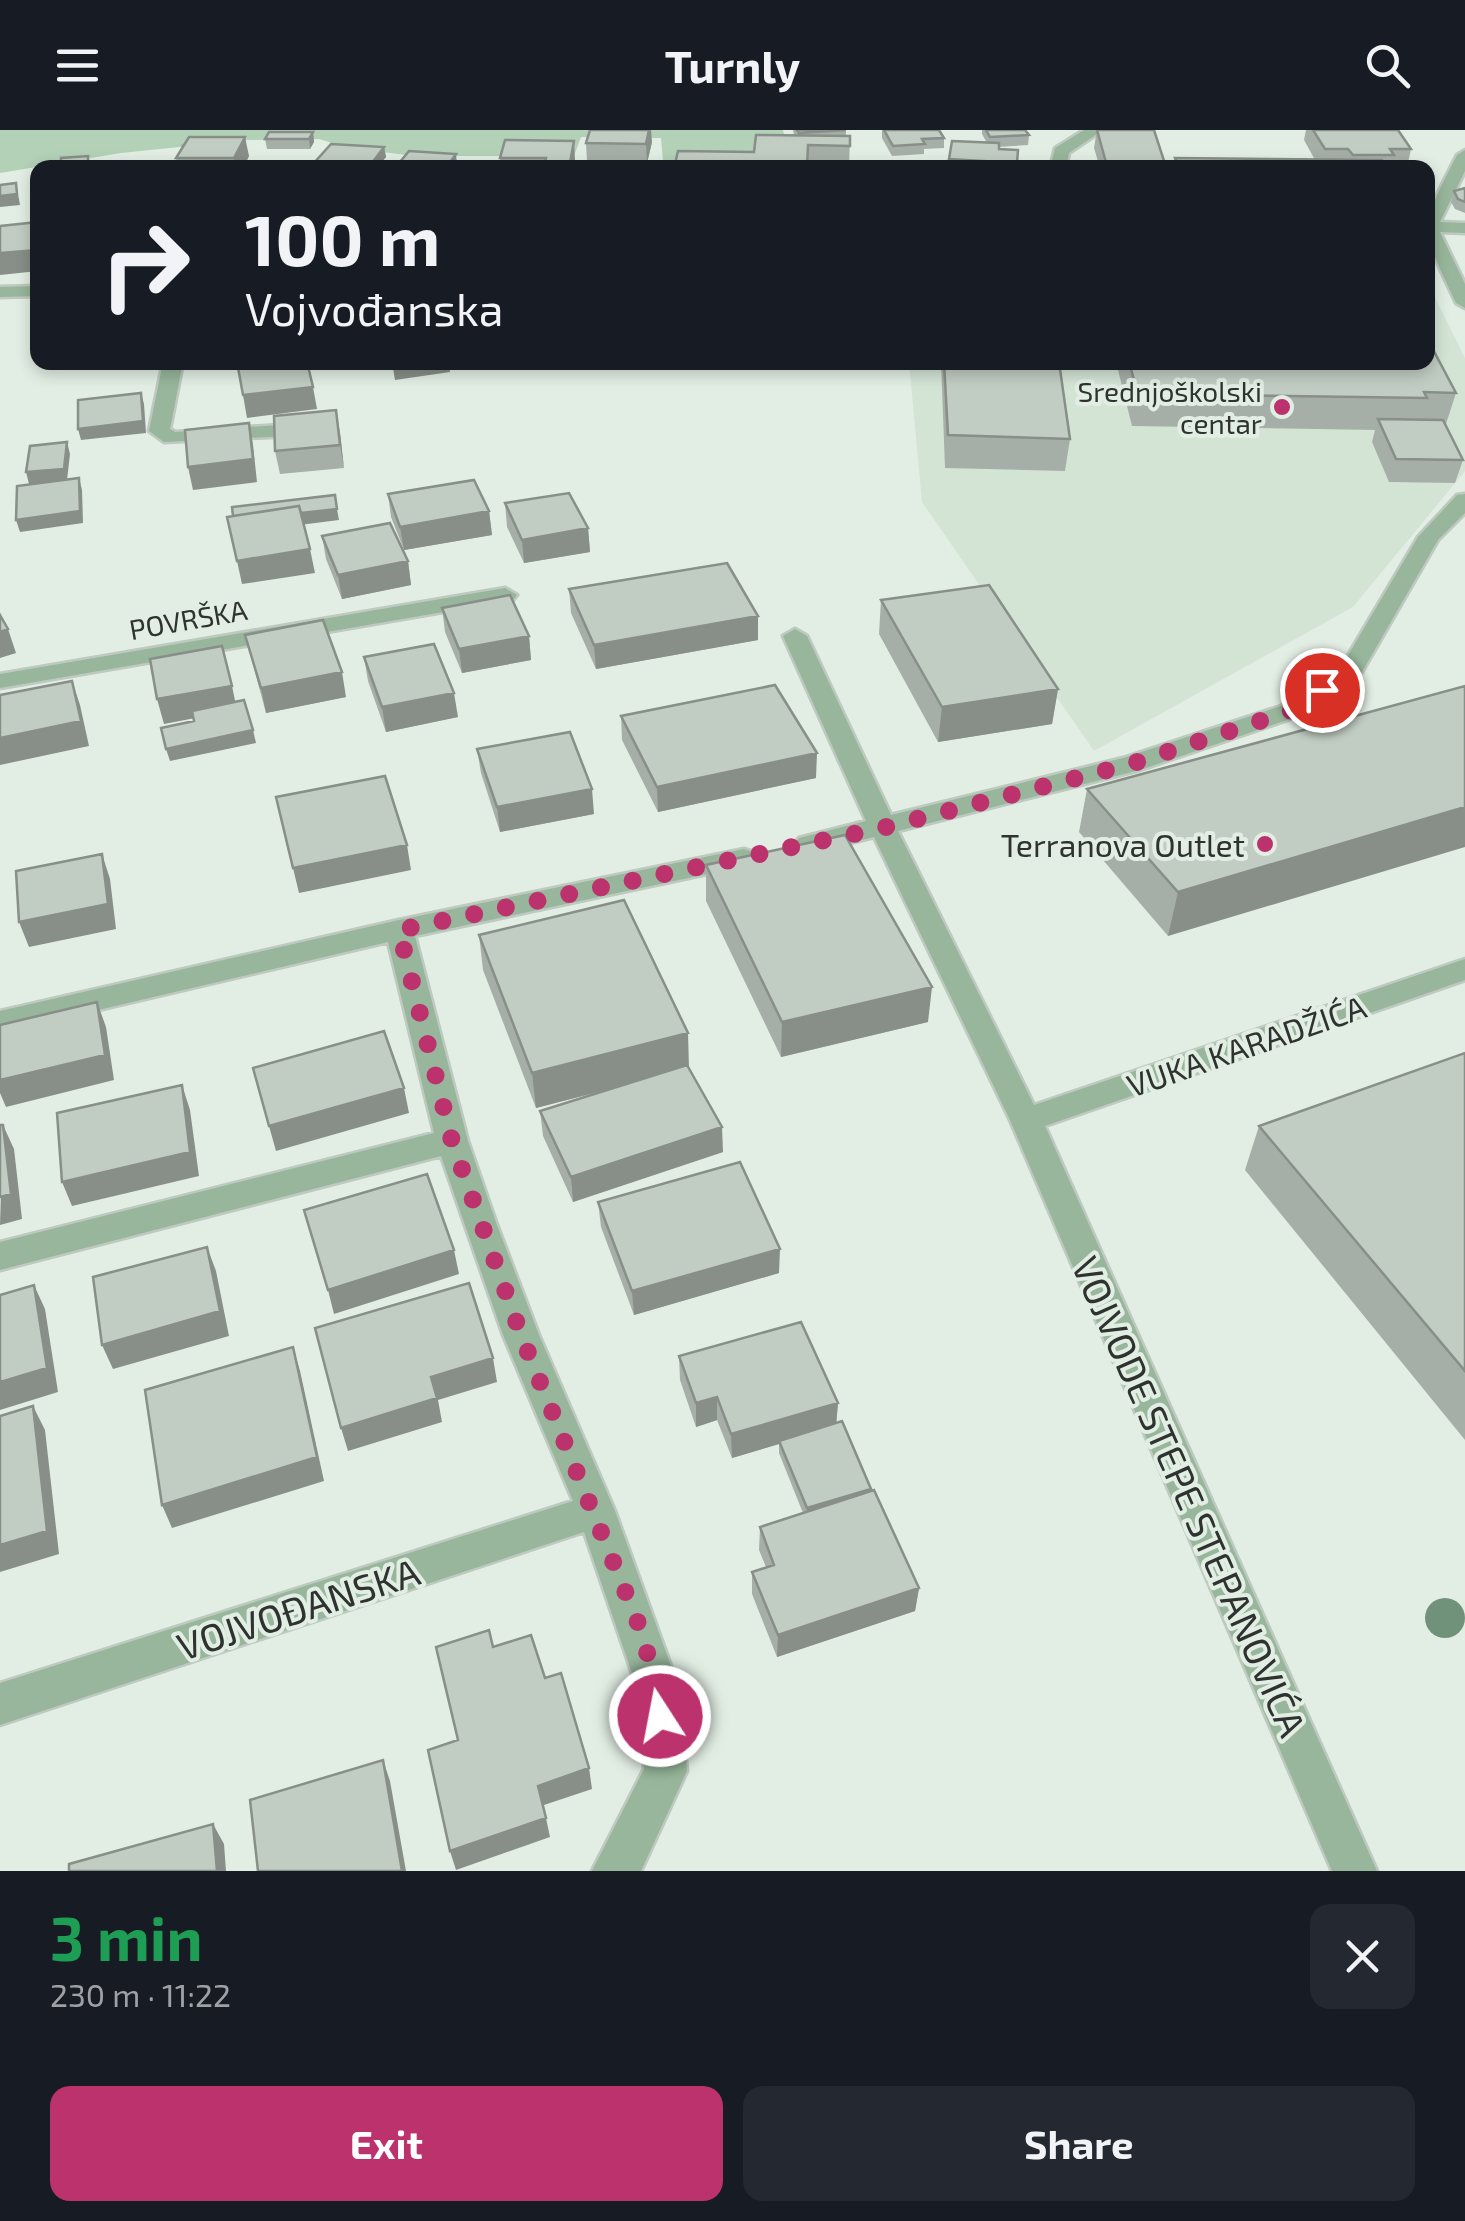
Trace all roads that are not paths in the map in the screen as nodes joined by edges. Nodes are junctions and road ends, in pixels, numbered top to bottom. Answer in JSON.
{"nodes":[{"id":1,"x":1095,"y":130,"type":"edge"},
{"id":2,"x":1465,"y":155,"type":"edge"},
{"id":3,"x":1059,"y":160,"type":"edge"},
{"id":4,"x":1435,"y":213,"type":"edge"},
{"id":5,"x":1435,"y":227,"type":"edge"},
{"id":6,"x":1465,"y":228,"type":"edge"},
{"id":7,"x":1435,"y":241,"type":"edge"},
{"id":8,"x":30,"y":291,"type":"edge"},
{"id":9,"x":0,"y":292,"type":"edge"},
{"id":10,"x":1465,"y":303,"type":"edge"},
{"id":11,"x":171,"y":370,"type":"edge"},
{"id":12,"x":309,"y":429,"type":"edge"},
{"id":13,"x":1465,"y":500,"type":"edge"},
{"id":14,"x":505,"y":595,"type":"edge"},
{"id":15,"x":795,"y":636,"type":"dead end"},
{"id":16,"x":0,"y":681,"type":"edge"},
{"id":17,"x":882,"y":828,"type":"junction"},
{"id":18,"x":399,"y":930,"type":"junction"},
{"id":19,"x":1465,"y":969,"type":"edge"},
{"id":20,"x":0,"y":1022,"type":"edge"},
{"id":21,"x":1026,"y":1120,"type":"junction"},
{"id":22,"x":452,"y":1141,"type":"junction"},
{"id":23,"x":0,"y":1256,"type":"edge"},
{"id":24,"x":596,"y":1511,"type":"junction"},
{"id":25,"x":0,"y":1704,"type":"edge"},
{"id":26,"x":614,"y":1871,"type":"edge"},
{"id":27,"x":1355,"y":1871,"type":"edge"}],
"edges":[{"from":1,"to":3,"type":"street"},
{"from":2,"to":4,"type":"street"},
{"from":5,"to":6,"type":"street"},
{"from":7,"to":10,"type":"street"},
{"from":8,"to":9,"type":"street"},
{"from":11,"to":12,"type":"street"},
{"from":13,"to":17,"type":"street"},
{"from":14,"to":16,"type":"street","name":"POVRŠKA"},
{"from":15,"to":17,"type":"street","name":"VOJVODE STEPE STEPANOVIĆA"},
{"from":17,"to":18,"type":"street"},
{"from":17,"to":21,"type":"street","name":"VOJVODE STEPE STEPANOVIĆA"},
{"from":18,"to":20,"type":"street"},
{"from":18,"to":22,"type":"street"},
{"from":19,"to":21,"type":"street","name":"VUKA KARADŽIĆA"},
{"from":21,"to":27,"type":"street","name":"VOJVODE STEPE STEPANOVIĆA"},
{"from":22,"to":23,"type":"street"},
{"from":22,"to":24,"type":"street"},
{"from":24,"to":25,"type":"street","name":"VOJVOĐANSKA"},
{"from":24,"to":26,"type":"street"}]}
